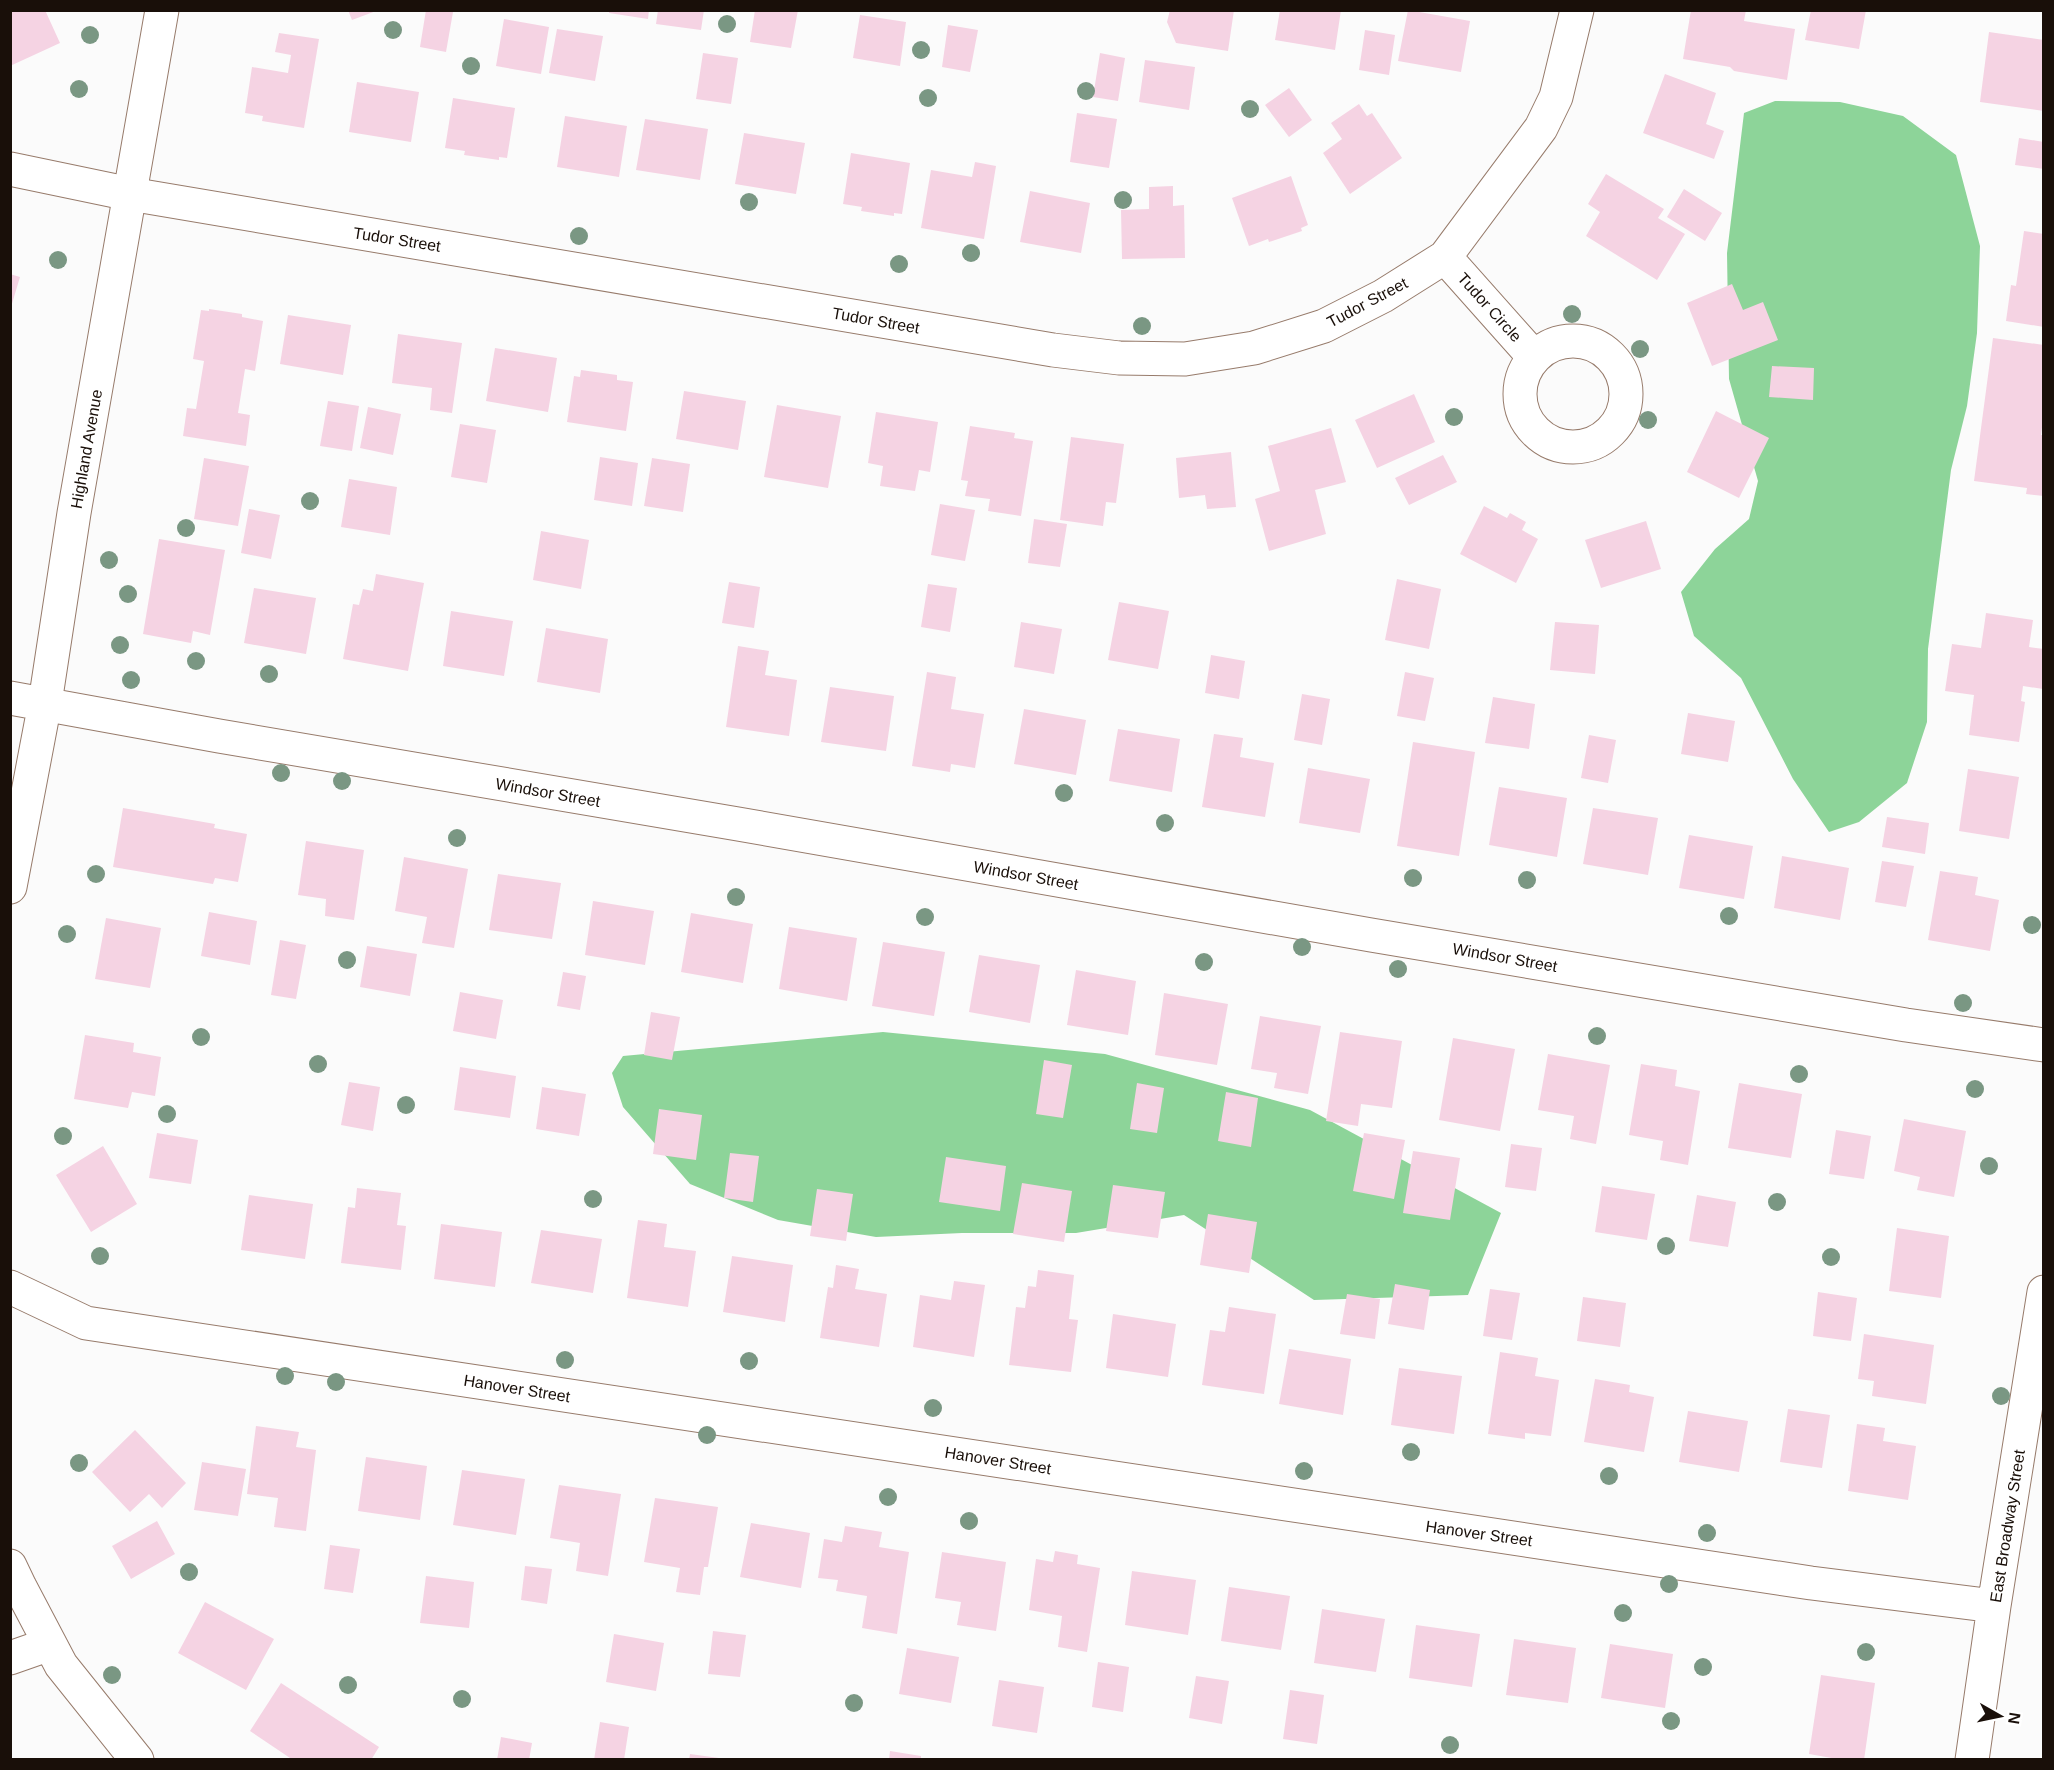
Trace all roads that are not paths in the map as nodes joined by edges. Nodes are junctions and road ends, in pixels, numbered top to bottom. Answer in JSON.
{"nodes":[{"id":1,"x":162,"y":10,"type":"edge"},
{"id":2,"x":1577,"y":10,"type":"edge"},
{"id":3,"x":10,"y":169,"type":"edge"},
{"id":4,"x":130,"y":194,"type":"junction"},
{"id":5,"x":1445,"y":257,"type":"junction"},
{"id":6,"x":1534,"y":357,"type":"dead end"},
{"id":7,"x":10,"y":698,"type":"edge"},
{"id":8,"x":45,"y":703,"type":"junction"},
{"id":9,"x":10,"y":887,"type":"edge"},
{"id":10,"x":2043,"y":1045,"type":"edge"},
{"id":11,"x":10,"y":1287,"type":"edge"},
{"id":12,"x":2043,"y":1292,"type":"edge"},
{"id":13,"x":10,"y":1566,"type":"edge"},
{"id":14,"x":1994,"y":1606,"type":"junction"},
{"id":15,"x":50,"y":1644,"type":"junction"},
{"id":16,"x":10,"y":1658,"type":"edge"},
{"id":17,"x":137,"y":1760,"type":"edge"},
{"id":18,"x":1972,"y":1760,"type":"edge"}],
"edges":[{"from":1,"to":4,"type":"street","name":"Highland Avenue"},
{"from":2,"to":5,"type":"street","name":"Tudor Street"},
{"from":3,"to":4,"type":"street","name":"Tudor Street"},
{"from":4,"to":5,"type":"street","name":"Tudor Street"},
{"from":4,"to":8,"type":"street","name":"Highland Avenue"},
{"from":5,"to":6,"type":"street","name":"Tudor Circle"},
{"from":7,"to":8,"type":"street","name":"Windsor Street"},
{"from":8,"to":9,"type":"street","name":"Highland Avenue"},
{"from":8,"to":10,"type":"street","name":"Windsor Street"},
{"from":11,"to":14,"type":"street","name":"Hanover Street"},
{"from":12,"to":14,"type":"street","name":"East Broadway Street"},
{"from":13,"to":15,"type":"street"},
{"from":14,"to":18,"type":"street","name":"East Broadway Street"},
{"from":15,"to":16,"type":"street"},
{"from":15,"to":17,"type":"street"}]}
